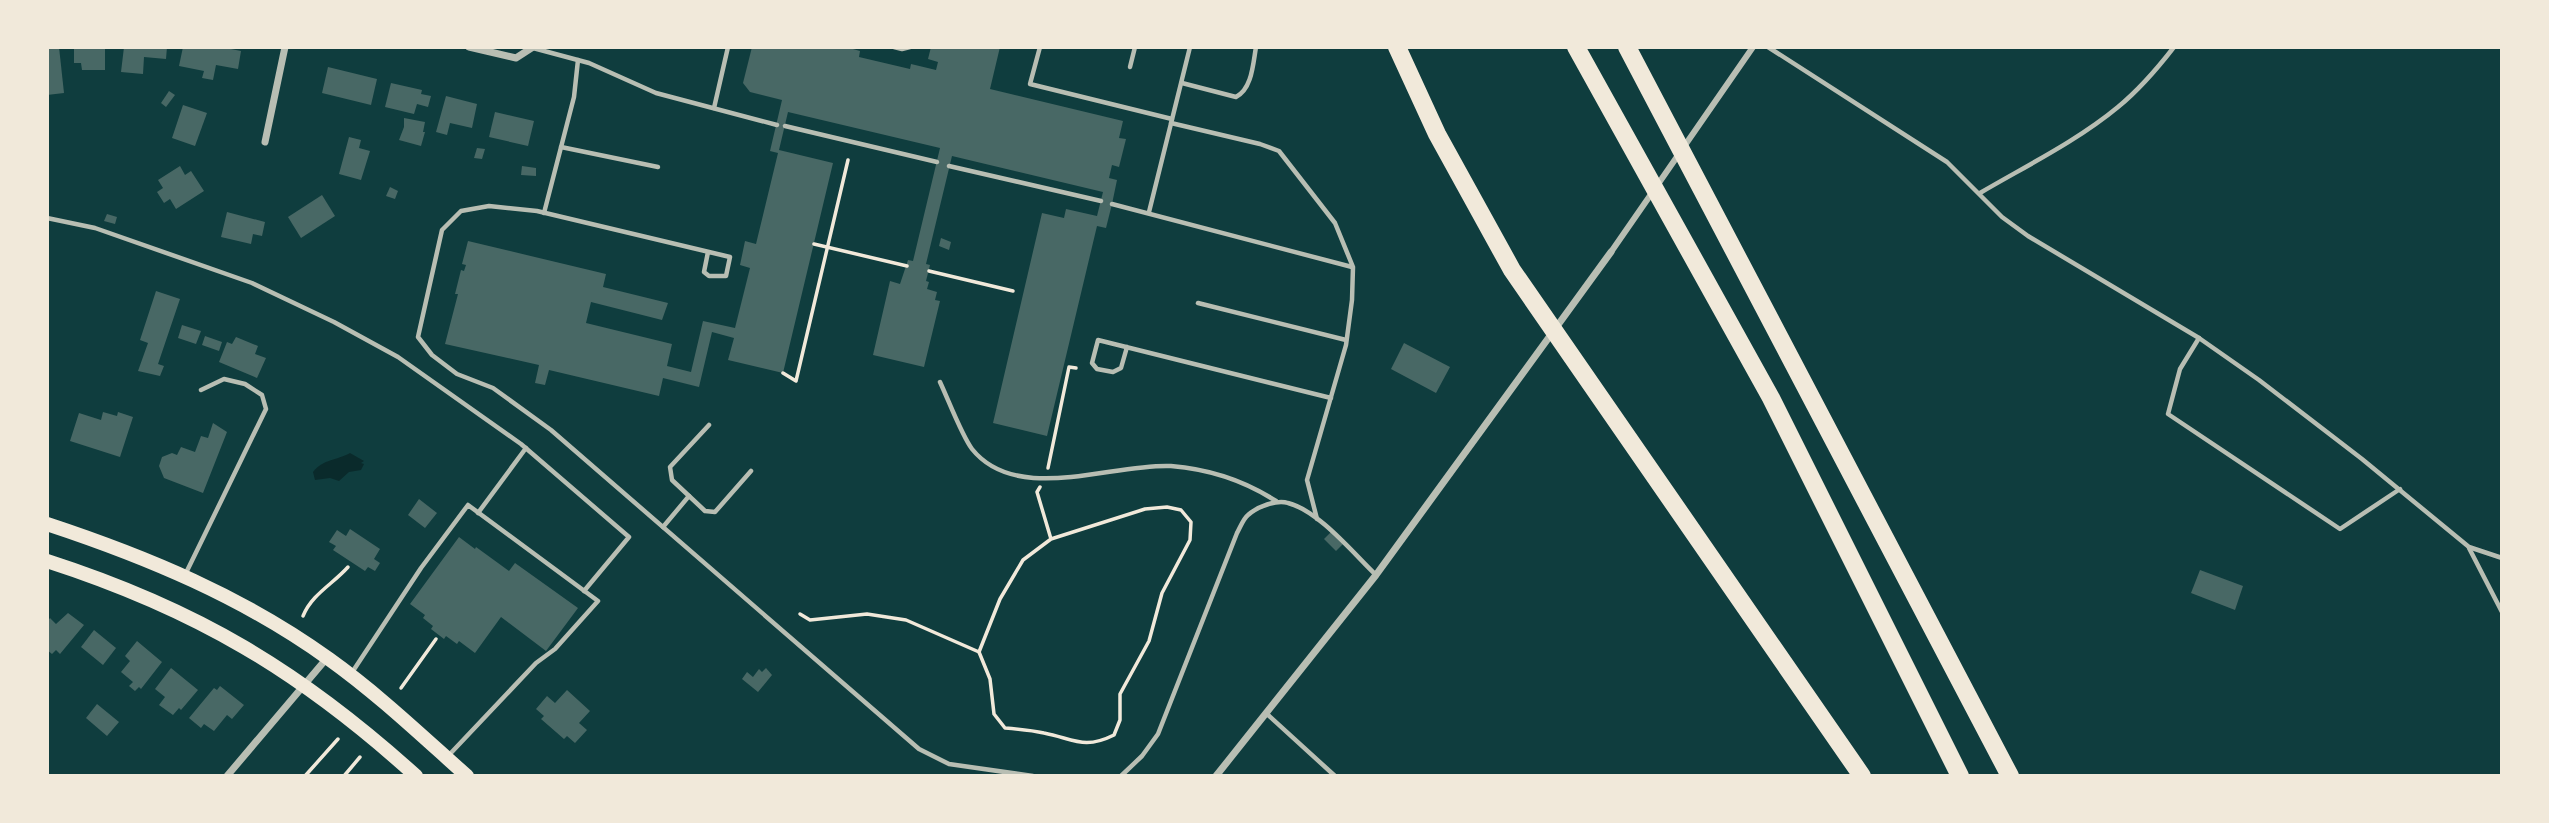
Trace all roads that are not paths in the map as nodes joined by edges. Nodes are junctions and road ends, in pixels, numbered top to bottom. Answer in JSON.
{"nodes":[{"id":1,"x":285,"y":47,"type":"edge"},
{"id":2,"x":469,"y":47,"type":"edge"},
{"id":3,"x":519,"y":47,"type":"edge"},
{"id":4,"x":728,"y":47,"type":"edge"},
{"id":5,"x":894,"y":47,"type":"edge"},
{"id":6,"x":911,"y":47,"type":"edge"},
{"id":7,"x":1040,"y":47,"type":"edge"},
{"id":8,"x":1135,"y":47,"type":"edge"},
{"id":9,"x":1191,"y":47,"type":"edge"},
{"id":10,"x":1256,"y":47,"type":"edge"},
{"id":11,"x":1397,"y":47,"type":"edge"},
{"id":12,"x":1576,"y":47,"type":"edge"},
{"id":13,"x":1627,"y":47,"type":"edge"},
{"id":14,"x":1642,"y":47,"type":"edge"},
{"id":15,"x":1753,"y":47,"type":"edge"},
{"id":16,"x":1768,"y":47,"type":"edge"},
{"id":17,"x":2174,"y":47,"type":"edge"},
{"id":18,"x":533,"y":48,"type":"edge"},
{"id":19,"x":516,"y":58,"type":"junction"},
{"id":20,"x":578,"y":60,"type":"junction"},
{"id":21,"x":1130,"y":67,"type":"dead end"},
{"id":22,"x":1182,"y":83,"type":"junction"},
{"id":23,"x":714,"y":108,"type":"junction"},
{"id":24,"x":1662,"y":112,"type":"junction"},
{"id":25,"x":1172,"y":121,"type":"junction"},
{"id":26,"x":776,"y":125,"type":"dead end"},
{"id":27,"x":785,"y":126,"type":"dead end"},
{"id":28,"x":265,"y":142,"type":"dead end"},
{"id":29,"x":561,"y":146,"type":"junction"},
{"id":30,"x":937,"y":162,"type":"dead end"},
{"id":31,"x":949,"y":166,"type":"dead end"},
{"id":32,"x":658,"y":167,"type":"dead end"},
{"id":33,"x":1980,"y":193,"type":"junction"},
{"id":34,"x":1101,"y":201,"type":"dead end"},
{"id":35,"x":1112,"y":204,"type":"dead end"},
{"id":36,"x":1149,"y":212,"type":"junction"},
{"id":37,"x":544,"y":213,"type":"junction"},
{"id":38,"x":47,"y":218,"type":"edge"},
{"id":39,"x":708,"y":252,"type":"junction"},
{"id":40,"x":1611,"y":252,"type":"joint"},
{"id":41,"x":1353,"y":267,"type":"junction"},
{"id":42,"x":1198,"y":303,"type":"dead end"},
{"id":43,"x":2199,"y":338,"type":"junction"},
{"id":44,"x":1346,"y":340,"type":"junction"},
{"id":45,"x":1127,"y":347,"type":"junction"},
{"id":46,"x":940,"y":382,"type":"dead end"},
{"id":47,"x":201,"y":390,"type":"dead end"},
{"id":48,"x":1331,"y":398,"type":"junction"},
{"id":49,"x":709,"y":425,"type":"dead end"},
{"id":50,"x":526,"y":448,"type":"junction"},
{"id":51,"x":751,"y":471,"type":"dead end"},
{"id":52,"x":2400,"y":489,"type":"junction"},
{"id":53,"x":689,"y":496,"type":"junction"},
{"id":54,"x":1278,"y":503,"type":"junction"},
{"id":55,"x":478,"y":513,"type":"junction"},
{"id":56,"x":1318,"y":519,"type":"junction"},
{"id":57,"x":47,"y":524,"type":"edge"},
{"id":58,"x":663,"y":527,"type":"junction"},
{"id":59,"x":2469,"y":547,"type":"junction"},
{"id":60,"x":2502,"y":558,"type":"edge"},
{"id":61,"x":47,"y":561,"type":"edge"},
{"id":62,"x":1376,"y":575,"type":"junction"},
{"id":63,"x":185,"y":576,"type":"junction"},
{"id":64,"x":584,"y":591,"type":"junction"},
{"id":65,"x":2502,"y":612,"type":"edge"},
{"id":66,"x":327,"y":658,"type":"junction"},
{"id":67,"x":350,"y":675,"type":"junction"},
{"id":68,"x":305,"y":684,"type":"junction"},
{"id":69,"x":1266,"y":713,"type":"junction"},
{"id":70,"x":446,"y":757,"type":"junction"},
{"id":71,"x":227,"y":776,"type":"edge"},
{"id":72,"x":416,"y":776,"type":"edge"},
{"id":73,"x":467,"y":776,"type":"edge"},
{"id":74,"x":1033,"y":776,"type":"edge"},
{"id":75,"x":1121,"y":776,"type":"edge"},
{"id":76,"x":1216,"y":776,"type":"edge"},
{"id":77,"x":1335,"y":776,"type":"edge"},
{"id":78,"x":1862,"y":776,"type":"edge"},
{"id":79,"x":1960,"y":776,"type":"edge"},
{"id":80,"x":2010,"y":776,"type":"edge"}],
"edges":[{"from":1,"to":28,"type":"street"},
{"from":2,"to":19,"type":"street"},
{"from":3,"to":19,"type":"street"},
{"from":4,"to":23,"type":"lane"},
{"from":5,"to":6,"type":"lane"},
{"from":7,"to":25,"type":"lane"},
{"from":8,"to":21,"type":"lane"},
{"from":9,"to":22,"type":"lane"},
{"from":10,"to":22,"type":"lane"},
{"from":11,"to":78,"type":"highway"},
{"from":12,"to":79,"type":"highway"},
{"from":13,"to":24,"type":"highway"},
{"from":14,"to":24,"type":"highway"},
{"from":15,"to":40,"type":"street"},
{"from":16,"to":33,"type":"lane"},
{"from":17,"to":33,"type":"lane"},
{"from":18,"to":19,"type":"street"},
{"from":18,"to":20,"type":"lane"},
{"from":20,"to":23,"type":"lane"},
{"from":20,"to":29,"type":"lane"},
{"from":22,"to":25,"type":"lane"},
{"from":23,"to":26,"type":"lane"},
{"from":24,"to":80,"type":"highway"},
{"from":25,"to":36,"type":"lane"},
{"from":25,"to":41,"type":"lane"},
{"from":27,"to":30,"type":"lane"},
{"from":29,"to":32,"type":"lane"},
{"from":29,"to":37,"type":"lane"},
{"from":31,"to":34,"type":"lane"},
{"from":33,"to":43,"type":"lane"},
{"from":35,"to":36,"type":"lane"},
{"from":36,"to":41,"type":"lane"},
{"from":37,"to":39,"type":"lane"},
{"from":37,"to":58,"type":"lane"},
{"from":38,"to":50,"type":"lane"},
{"from":39,"to":39,"type":"lane"},
{"from":40,"to":62,"type":"street"},
{"from":41,"to":44,"type":"lane"},
{"from":42,"to":44,"type":"lane"},
{"from":43,"to":52,"type":"lane"},
{"from":43,"to":52,"type":"lane"},
{"from":44,"to":48,"type":"lane"},
{"from":45,"to":45,"type":"lane"},
{"from":45,"to":48,"type":"lane"},
{"from":46,"to":54,"type":"lane"},
{"from":47,"to":63,"type":"lane"},
{"from":48,"to":56,"type":"lane"},
{"from":49,"to":53,"type":"lane"},
{"from":50,"to":55,"type":"lane"},
{"from":50,"to":64,"type":"lane"},
{"from":51,"to":53,"type":"lane"},
{"from":52,"to":59,"type":"lane"},
{"from":53,"to":58,"type":"lane"},
{"from":54,"to":56,"type":"lane"},
{"from":54,"to":75,"type":"lane"},
{"from":55,"to":64,"type":"lane"},
{"from":55,"to":67,"type":"lane"},
{"from":56,"to":62,"type":"lane"},
{"from":57,"to":63,"type":"main road"},
{"from":58,"to":74,"type":"lane"},
{"from":59,"to":60,"type":"lane"},
{"from":59,"to":65,"type":"lane"},
{"from":61,"to":68,"type":"main road"},
{"from":62,"to":69,"type":"street"},
{"from":63,"to":66,"type":"main road"},
{"from":64,"to":70,"type":"lane"},
{"from":66,"to":67,"type":"main road"},
{"from":66,"to":68,"type":"street"},
{"from":67,"to":70,"type":"main road"},
{"from":68,"to":71,"type":"street"},
{"from":68,"to":72,"type":"main road"},
{"from":69,"to":76,"type":"street"},
{"from":69,"to":77,"type":"lane"},
{"from":70,"to":73,"type":"main road"}]}
